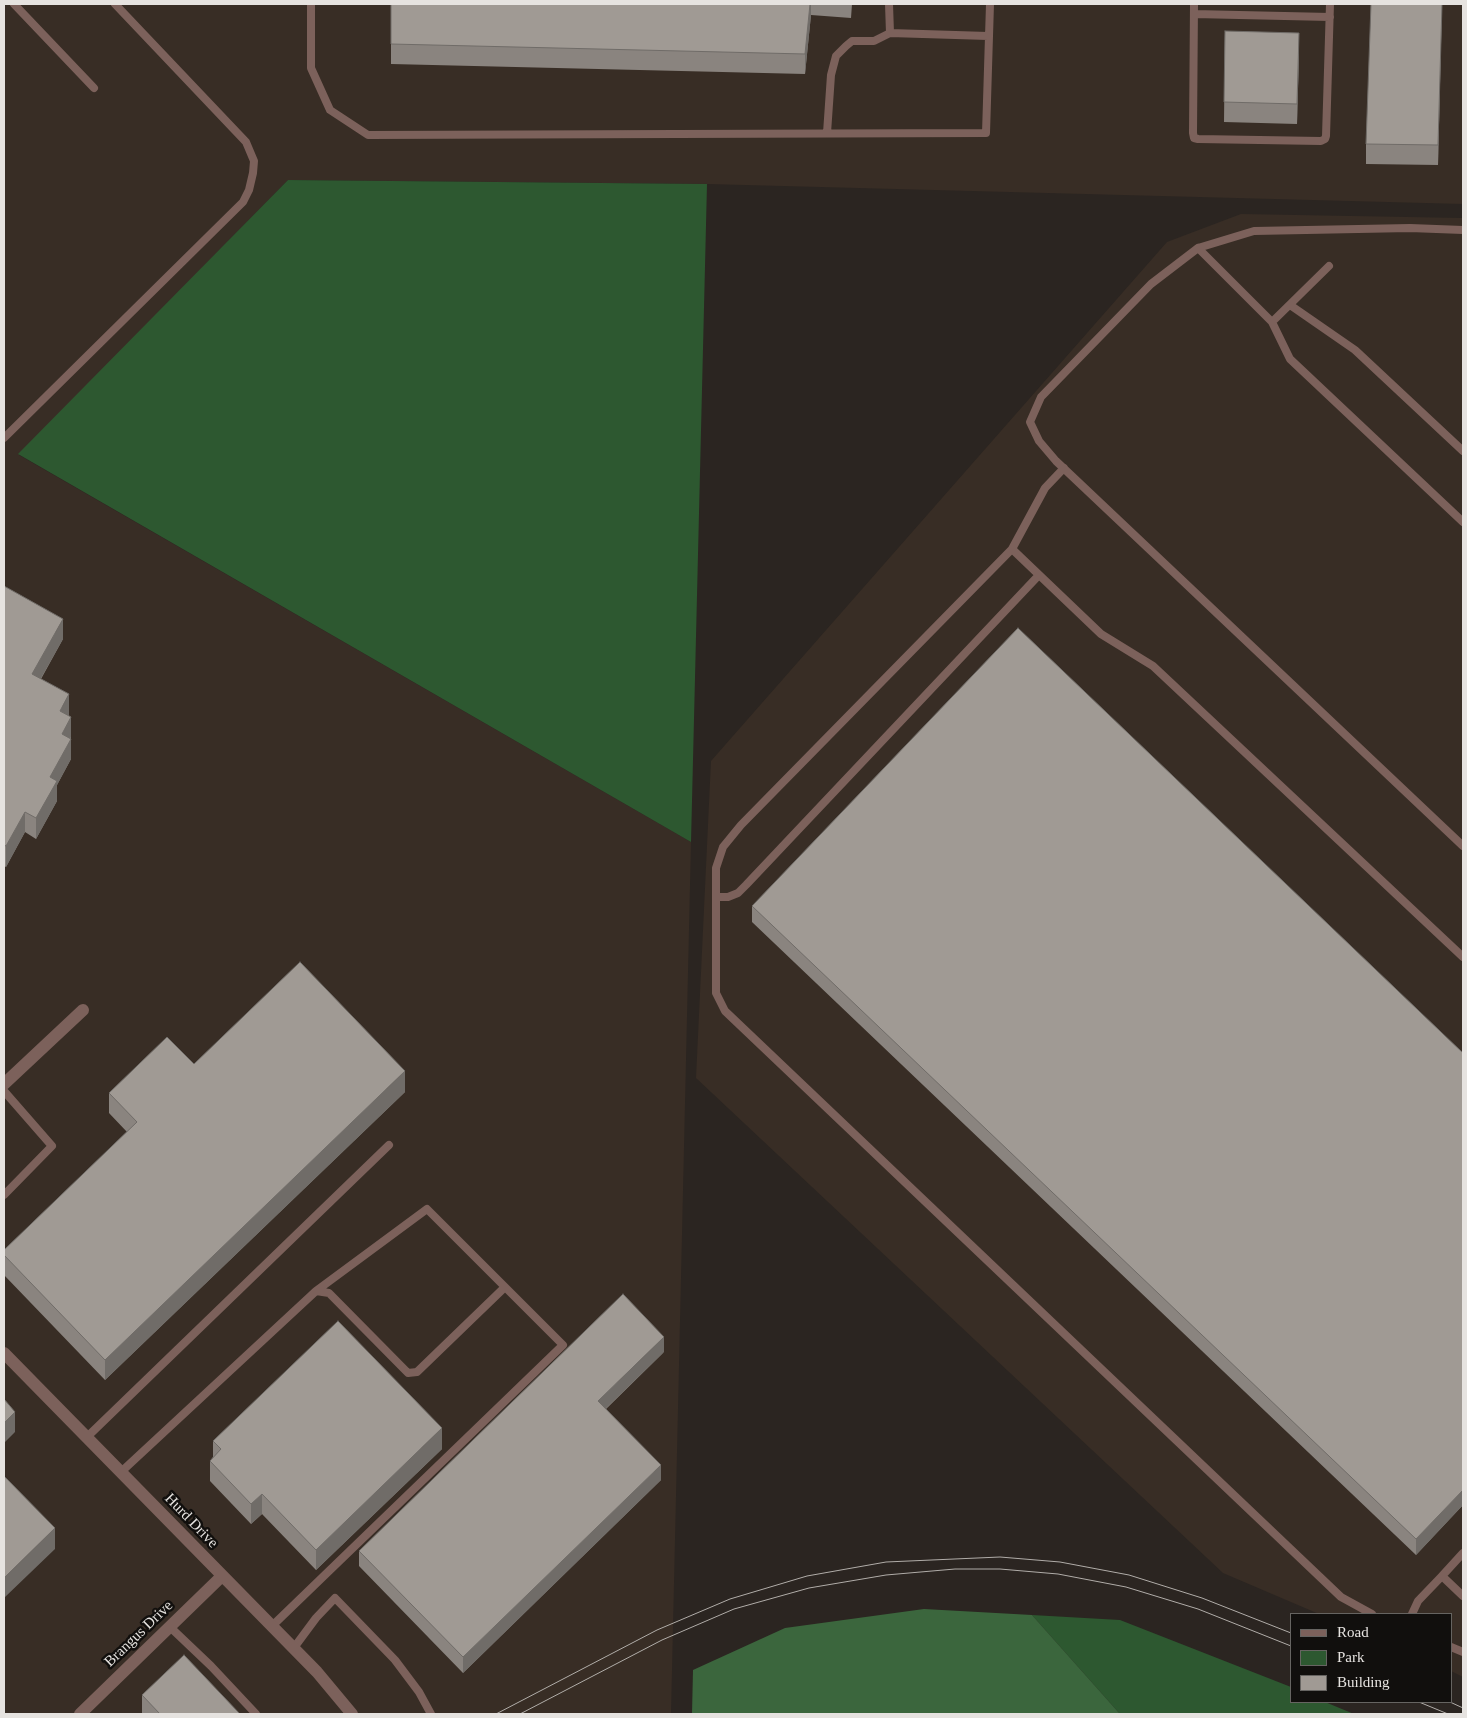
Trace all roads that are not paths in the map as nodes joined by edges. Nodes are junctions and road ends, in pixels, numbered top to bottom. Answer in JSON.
{"nodes":[{"id":1,"x":14,"y":4,"type":"edge"},
{"id":2,"x":115,"y":4,"type":"edge"},
{"id":3,"x":311,"y":4,"type":"edge"},
{"id":4,"x":889,"y":4,"type":"edge"},
{"id":5,"x":990,"y":4,"type":"edge"},
{"id":6,"x":1194,"y":4,"type":"edge"},
{"id":7,"x":1330,"y":4,"type":"edge"},
{"id":8,"x":1194,"y":14,"type":"junction"},
{"id":9,"x":1330,"y":17,"type":"junction"},
{"id":10,"x":890,"y":33,"type":"junction"},
{"id":11,"x":988,"y":36,"type":"junction"},
{"id":12,"x":94,"y":88,"type":"dead end"},
{"id":13,"x":827,"y":133,"type":"junction"},
{"id":14,"x":1463,"y":230,"type":"edge"},
{"id":15,"x":1198,"y":248,"type":"junction"},
{"id":16,"x":1329,"y":266,"type":"dead end"},
{"id":17,"x":1290,"y":305,"type":"junction"},
{"id":18,"x":1272,"y":322,"type":"junction"},
{"id":19,"x":4,"y":438,"type":"edge"},
{"id":20,"x":1463,"y":451,"type":"edge"},
{"id":21,"x":1064,"y":468,"type":"junction"},
{"id":22,"x":1463,"y":522,"type":"edge"},
{"id":23,"x":1012,"y":549,"type":"junction"},
{"id":24,"x":1039,"y":575,"type":"junction"},
{"id":25,"x":1463,"y":846,"type":"edge"},
{"id":26,"x":716,"y":896,"type":"junction"},
{"id":27,"x":1463,"y":957,"type":"edge"},
{"id":28,"x":83,"y":1010,"type":"dead end"},
{"id":29,"x":4,"y":1084,"type":"edge"},
{"id":30,"x":4,"y":1092,"type":"edge"},
{"id":31,"x":389,"y":1146,"type":"dead end"},
{"id":32,"x":4,"y":1195,"type":"edge"},
{"id":33,"x":505,"y":1287,"type":"junction"},
{"id":34,"x":316,"y":1291,"type":"junction"},
{"id":35,"x":4,"y":1353,"type":"edge"},
{"id":36,"x":86,"y":1438,"type":"junction"},
{"id":37,"x":121,"y":1472,"type":"junction"},
{"id":38,"x":1463,"y":1554,"type":"edge"},
{"id":39,"x":1442,"y":1576,"type":"junction"},
{"id":40,"x":222,"y":1577,"type":"junction"},
{"id":41,"x":1463,"y":1596,"type":"edge"},
{"id":42,"x":1370,"y":1613,"type":"edge"},
{"id":43,"x":1412,"y":1613,"type":"edge"},
{"id":44,"x":170,"y":1627,"type":"junction"},
{"id":45,"x":271,"y":1627,"type":"junction"},
{"id":46,"x":292,"y":1649,"type":"junction"},
{"id":47,"x":80,"y":1714,"type":"edge"},
{"id":48,"x":256,"y":1714,"type":"edge"},
{"id":49,"x":352,"y":1714,"type":"edge"},
{"id":50,"x":431,"y":1714,"type":"edge"}],
"edges":[{"from":1,"to":12,"type":"lane"},
{"from":2,"to":19,"type":"lane"},
{"from":3,"to":13,"type":"lane"},
{"from":4,"to":10,"type":"lane"},
{"from":5,"to":11,"type":"lane"},
{"from":6,"to":8,"type":"lane"},
{"from":7,"to":9,"type":"lane"},
{"from":8,"to":9,"type":"lane"},
{"from":8,"to":9,"type":"lane"},
{"from":10,"to":11,"type":"lane"},
{"from":10,"to":13,"type":"lane"},
{"from":11,"to":13,"type":"lane"},
{"from":14,"to":15,"type":"lane"},
{"from":15,"to":18,"type":"lane"},
{"from":15,"to":21,"type":"lane"},
{"from":16,"to":17,"type":"lane"},
{"from":17,"to":18,"type":"lane"},
{"from":17,"to":20,"type":"lane"},
{"from":18,"to":22,"type":"lane"},
{"from":21,"to":23,"type":"lane"},
{"from":21,"to":25,"type":"lane"},
{"from":23,"to":24,"type":"lane"},
{"from":23,"to":26,"type":"lane"},
{"from":24,"to":26,"type":"lane"},
{"from":24,"to":27,"type":"lane"},
{"from":26,"to":42,"type":"lane"},
{"from":28,"to":29,"type":"street"},
{"from":30,"to":32,"type":"lane"},
{"from":31,"to":36,"type":"lane"},
{"from":33,"to":34,"type":"lane"},
{"from":33,"to":34,"type":"lane"},
{"from":33,"to":45,"type":"lane"},
{"from":34,"to":37,"type":"lane"},
{"from":35,"to":36,"type":"street","name":"Hurd Drive"},
{"from":36,"to":37,"type":"street","name":"Hurd Drive"},
{"from":37,"to":40,"type":"street","name":"Hurd Drive"},
{"from":38,"to":39,"type":"lane"},
{"from":39,"to":41,"type":"lane"},
{"from":39,"to":43,"type":"lane"},
{"from":40,"to":44,"type":"street","name":"Brangus Drive"},
{"from":40,"to":45,"type":"street","name":"Hurd Drive"},
{"from":44,"to":47,"type":"street","name":"Brangus Drive"},
{"from":44,"to":48,"type":"lane"},
{"from":45,"to":46,"type":"street","name":"Hurd Drive"},
{"from":46,"to":49,"type":"street","name":"Hurd Drive"},
{"from":46,"to":50,"type":"lane"}]}
